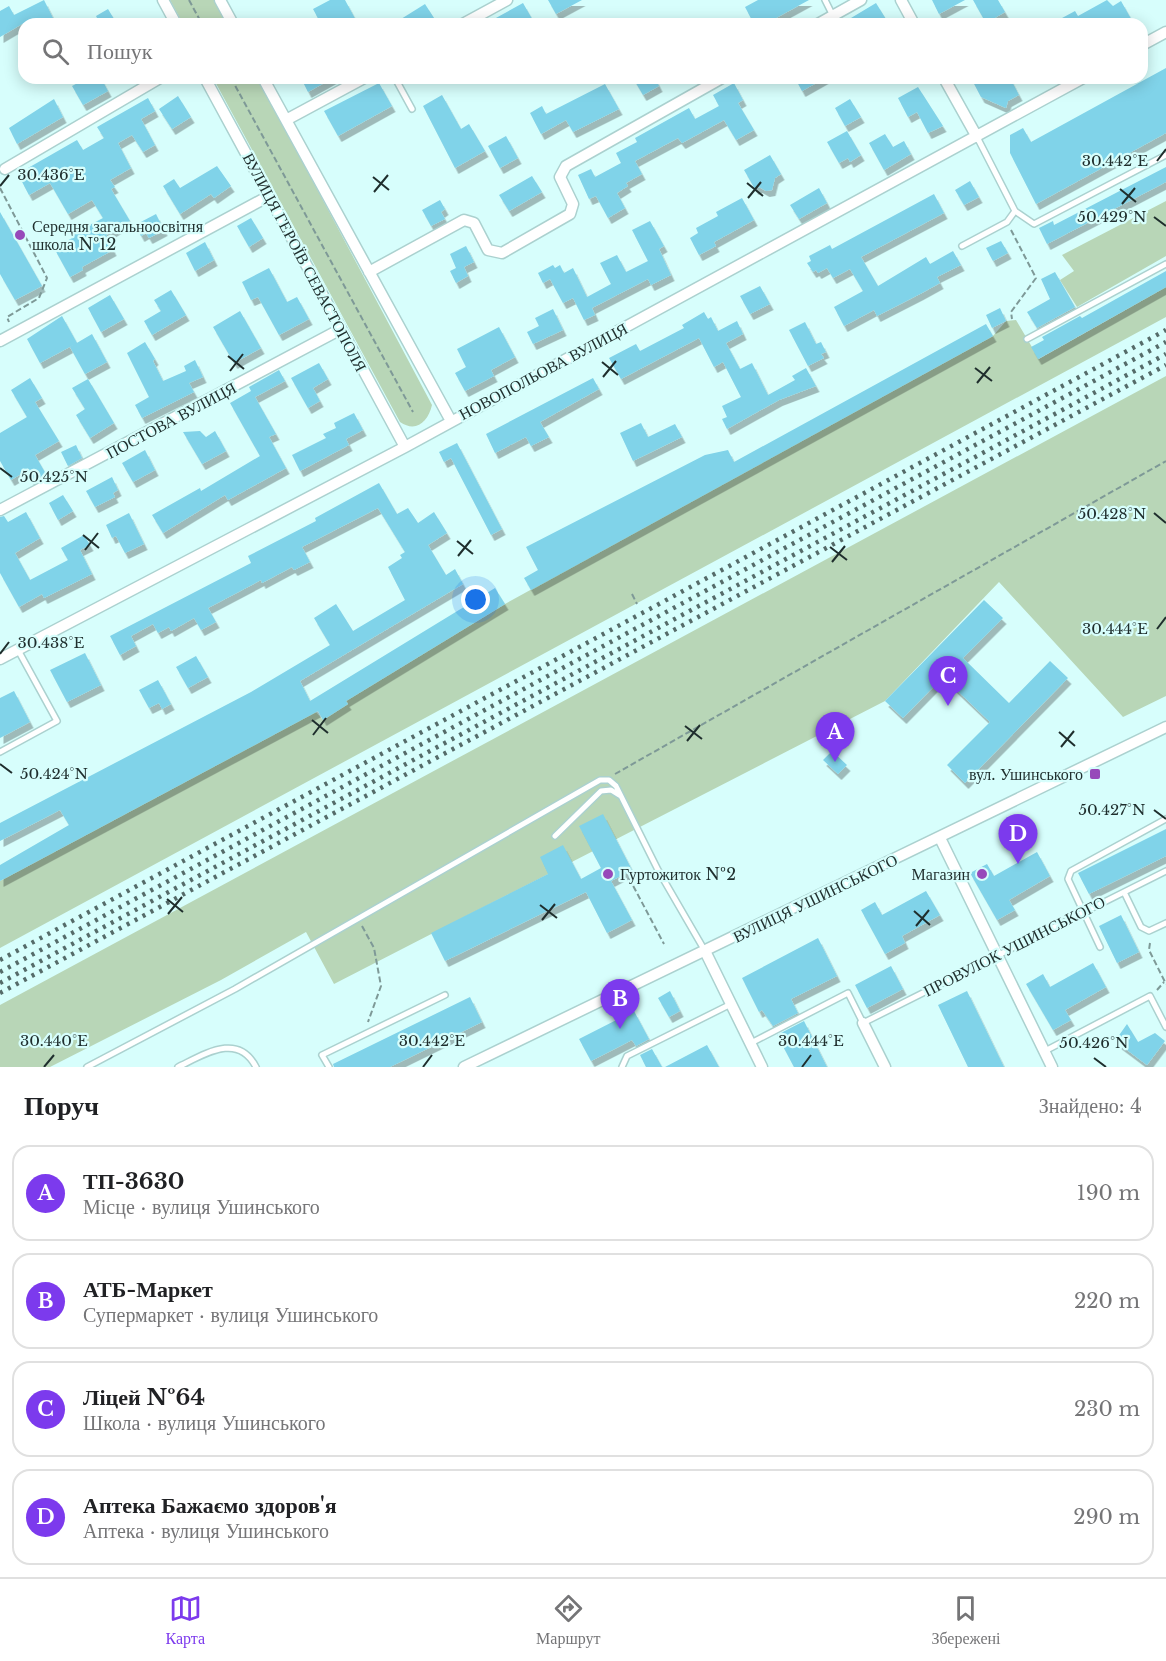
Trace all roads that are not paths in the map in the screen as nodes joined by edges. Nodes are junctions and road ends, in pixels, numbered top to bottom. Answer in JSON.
{"nodes":[{"id":1,"x":163,"y":0,"type":"edge"},
{"id":2,"x":220,"y":0,"type":"edge"},
{"id":3,"x":507,"y":0,"type":"edge"},
{"id":4,"x":825,"y":0,"type":"edge"},
{"id":5,"x":861,"y":0,"type":"edge"},
{"id":6,"x":901,"y":0,"type":"edge"},
{"id":7,"x":833,"y":16,"type":"junction"},
{"id":8,"x":173,"y":18,"type":"edge"},
{"id":9,"x":230,"y":18,"type":"edge"},
{"id":10,"x":474,"y":18,"type":"edge"},
{"id":11,"x":829,"y":18,"type":"edge"},
{"id":12,"x":911,"y":18,"type":"edge"},
{"id":13,"x":1166,"y":32,"type":"edge"},
{"id":14,"x":1148,"y":42,"type":"edge"},
{"id":15,"x":150,"y":84,"type":"edge"},
{"id":16,"x":208,"y":84,"type":"edge"},
{"id":17,"x":266,"y":84,"type":"edge"},
{"id":18,"x":353,"y":84,"type":"edge"},
{"id":19,"x":398,"y":84,"type":"edge"},
{"id":20,"x":711,"y":84,"type":"edge"},
{"id":21,"x":947,"y":84,"type":"edge"},
{"id":22,"x":1072,"y":84,"type":"edge"},
{"id":23,"x":412,"y":109,"type":"dead end"},
{"id":24,"x":286,"y":120,"type":"junction"},
{"id":25,"x":976,"y":137,"type":"junction"},
{"id":26,"x":1166,"y":154,"type":"edge"},
{"id":27,"x":5,"y":169,"type":"dead end"},
{"id":28,"x":269,"y":196,"type":"junction"},
{"id":29,"x":1015,"y":211,"type":"junction"},
{"id":30,"x":962,"y":246,"type":"dead end"},
{"id":31,"x":1166,"y":264,"type":"edge"},
{"id":32,"x":369,"y":272,"type":"junction"},
{"id":33,"x":341,"y":329,"type":"junction"},
{"id":34,"x":1027,"y":339,"type":"dead end"},
{"id":35,"x":0,"y":341,"type":"edge"},
{"id":36,"x":451,"y":421,"type":"junction"},
{"id":37,"x":405,"y":447,"type":"junction"},
{"id":38,"x":0,"y":510,"type":"edge"},
{"id":39,"x":18,"y":650,"type":"junction"},
{"id":40,"x":0,"y":659,"type":"edge"},
{"id":41,"x":1163,"y":729,"type":"edge"},
{"id":42,"x":1166,"y":741,"type":"edge"},
{"id":43,"x":0,"y":752,"type":"edge"},
{"id":44,"x":621,"y":796,"type":"junction"},
{"id":45,"x":1166,"y":819,"type":"edge"},
{"id":46,"x":555,"y":836,"type":"dead end"},
{"id":47,"x":940,"y":838,"type":"junction"},
{"id":48,"x":1166,"y":871,"type":"edge"},
{"id":49,"x":1124,"y":892,"type":"junction"},
{"id":50,"x":1083,"y":911,"type":"junction"},
{"id":51,"x":1166,"y":923,"type":"edge"},
{"id":52,"x":1100,"y":946,"type":"dead end"},
{"id":53,"x":705,"y":951,"type":"junction"},
{"id":54,"x":997,"y":954,"type":"junction"},
{"id":55,"x":445,"y":995,"type":"dead end"},
{"id":56,"x":730,"y":1004,"type":"junction"},
{"id":57,"x":863,"y":1023,"type":"junction"},
{"id":58,"x":1166,"y":1026,"type":"edge"},
{"id":59,"x":750,"y":1043,"type":"junction"},
{"id":60,"x":1044,"y":1052,"type":"junction"},
{"id":61,"x":87,"y":1067,"type":"edge"},
{"id":62,"x":178,"y":1067,"type":"edge"},
{"id":63,"x":256,"y":1067,"type":"edge"},
{"id":64,"x":328,"y":1067,"type":"edge"},
{"id":65,"x":464,"y":1067,"type":"edge"},
{"id":66,"x":622,"y":1067,"type":"edge"},
{"id":67,"x":762,"y":1067,"type":"edge"},
{"id":68,"x":885,"y":1067,"type":"edge"},
{"id":69,"x":1052,"y":1067,"type":"edge"}],
"edges":[{"from":1,"to":8,"type":"street"},
{"from":2,"to":9,"type":"street"},
{"from":3,"to":10,"type":"street"},
{"from":4,"to":7,"type":"lane"},
{"from":5,"to":7,"type":"street"},
{"from":6,"to":12,"type":"street"},
{"from":7,"to":11,"type":"street"},
{"from":13,"to":14,"type":"street"},
{"from":15,"to":27,"type":"street"},
{"from":16,"to":28,"type":"street","name":"ВУЛИЦЯ ГЕРОЇВ СЕВАСТОПОЛЯ"},
{"from":17,"to":24,"type":"street"},
{"from":18,"to":24,"type":"street"},
{"from":19,"to":23,"type":"lane"},
{"from":20,"to":32,"type":"street"},
{"from":21,"to":25,"type":"street"},
{"from":22,"to":25,"type":"street","name":"НОВОПОЛЬОВА ВУЛИЦЯ"},
{"from":24,"to":32,"type":"street"},
{"from":25,"to":29,"type":"lane"},
{"from":25,"to":36,"type":"street","name":"НОВОПОЛЬОВА ВУЛИЦЯ"},
{"from":26,"to":29,"type":"lane"},
{"from":28,"to":33,"type":"street","name":"ВУЛИЦЯ ГЕРОЇВ СЕВАСТОПОЛЯ"},
{"from":28,"to":35,"type":"street"},
{"from":29,"to":30,"type":"lane"},
{"from":31,"to":34,"type":"lane"},
{"from":32,"to":36,"type":"street"},
{"from":33,"to":37,"type":"street","name":"ВУЛИЦЯ ГЕРОЇВ СЕВАСТОПОЛЯ"},
{"from":33,"to":38,"type":"street","name":"ПОСТОВА ВУЛИЦЯ"},
{"from":36,"to":37,"type":"street","name":"НОВОПОЛЬОВА ВУЛИЦЯ"},
{"from":37,"to":39,"type":"street","name":"НОВОПОЛЬОВА ВУЛИЦЯ"},
{"from":39,"to":40,"type":"street","name":"НОВОПОЛЬОВА ВУЛИЦЯ"},
{"from":39,"to":43,"type":"lane"},
{"from":41,"to":42,"type":"street"},
{"from":41,"to":47,"type":"street","name":"ВУЛИЦЯ УШИНСЬКОГО"},
{"from":44,"to":46,"type":"lane"},
{"from":44,"to":53,"type":"lane"},
{"from":44,"to":61,"type":"lane"},
{"from":45,"to":50,"type":"lane"},
{"from":47,"to":53,"type":"street","name":"ВУЛИЦЯ УШИНСЬКОГО"},
{"from":47,"to":54,"type":"street"},
{"from":48,"to":49,"type":"lane","name":"ПРОВУЛОК УШИНСЬКОГО"},
{"from":49,"to":50,"type":"lane","name":"ПРОВУЛОК УШИНСЬКОГО"},
{"from":49,"to":51,"type":"lane"},
{"from":50,"to":52,"type":"lane"},
{"from":50,"to":54,"type":"lane","name":"ПРОВУЛОК УШИНСЬКОГО"},
{"from":53,"to":56,"type":"street"},
{"from":53,"to":65,"type":"street","name":"ВУЛИЦЯ УШИНСЬКОГО"},
{"from":54,"to":57,"type":"lane","name":"ПРОВУЛОК УШИНСЬКОГО"},
{"from":54,"to":60,"type":"street"},
{"from":55,"to":64,"type":"lane"},
{"from":56,"to":59,"type":"street"},
{"from":56,"to":66,"type":"lane"},
{"from":57,"to":59,"type":"lane"},
{"from":57,"to":68,"type":"street"},
{"from":58,"to":60,"type":"lane"},
{"from":59,"to":67,"type":"street"},
{"from":60,"to":69,"type":"street"},
{"from":62,"to":63,"type":"lane"}]}
